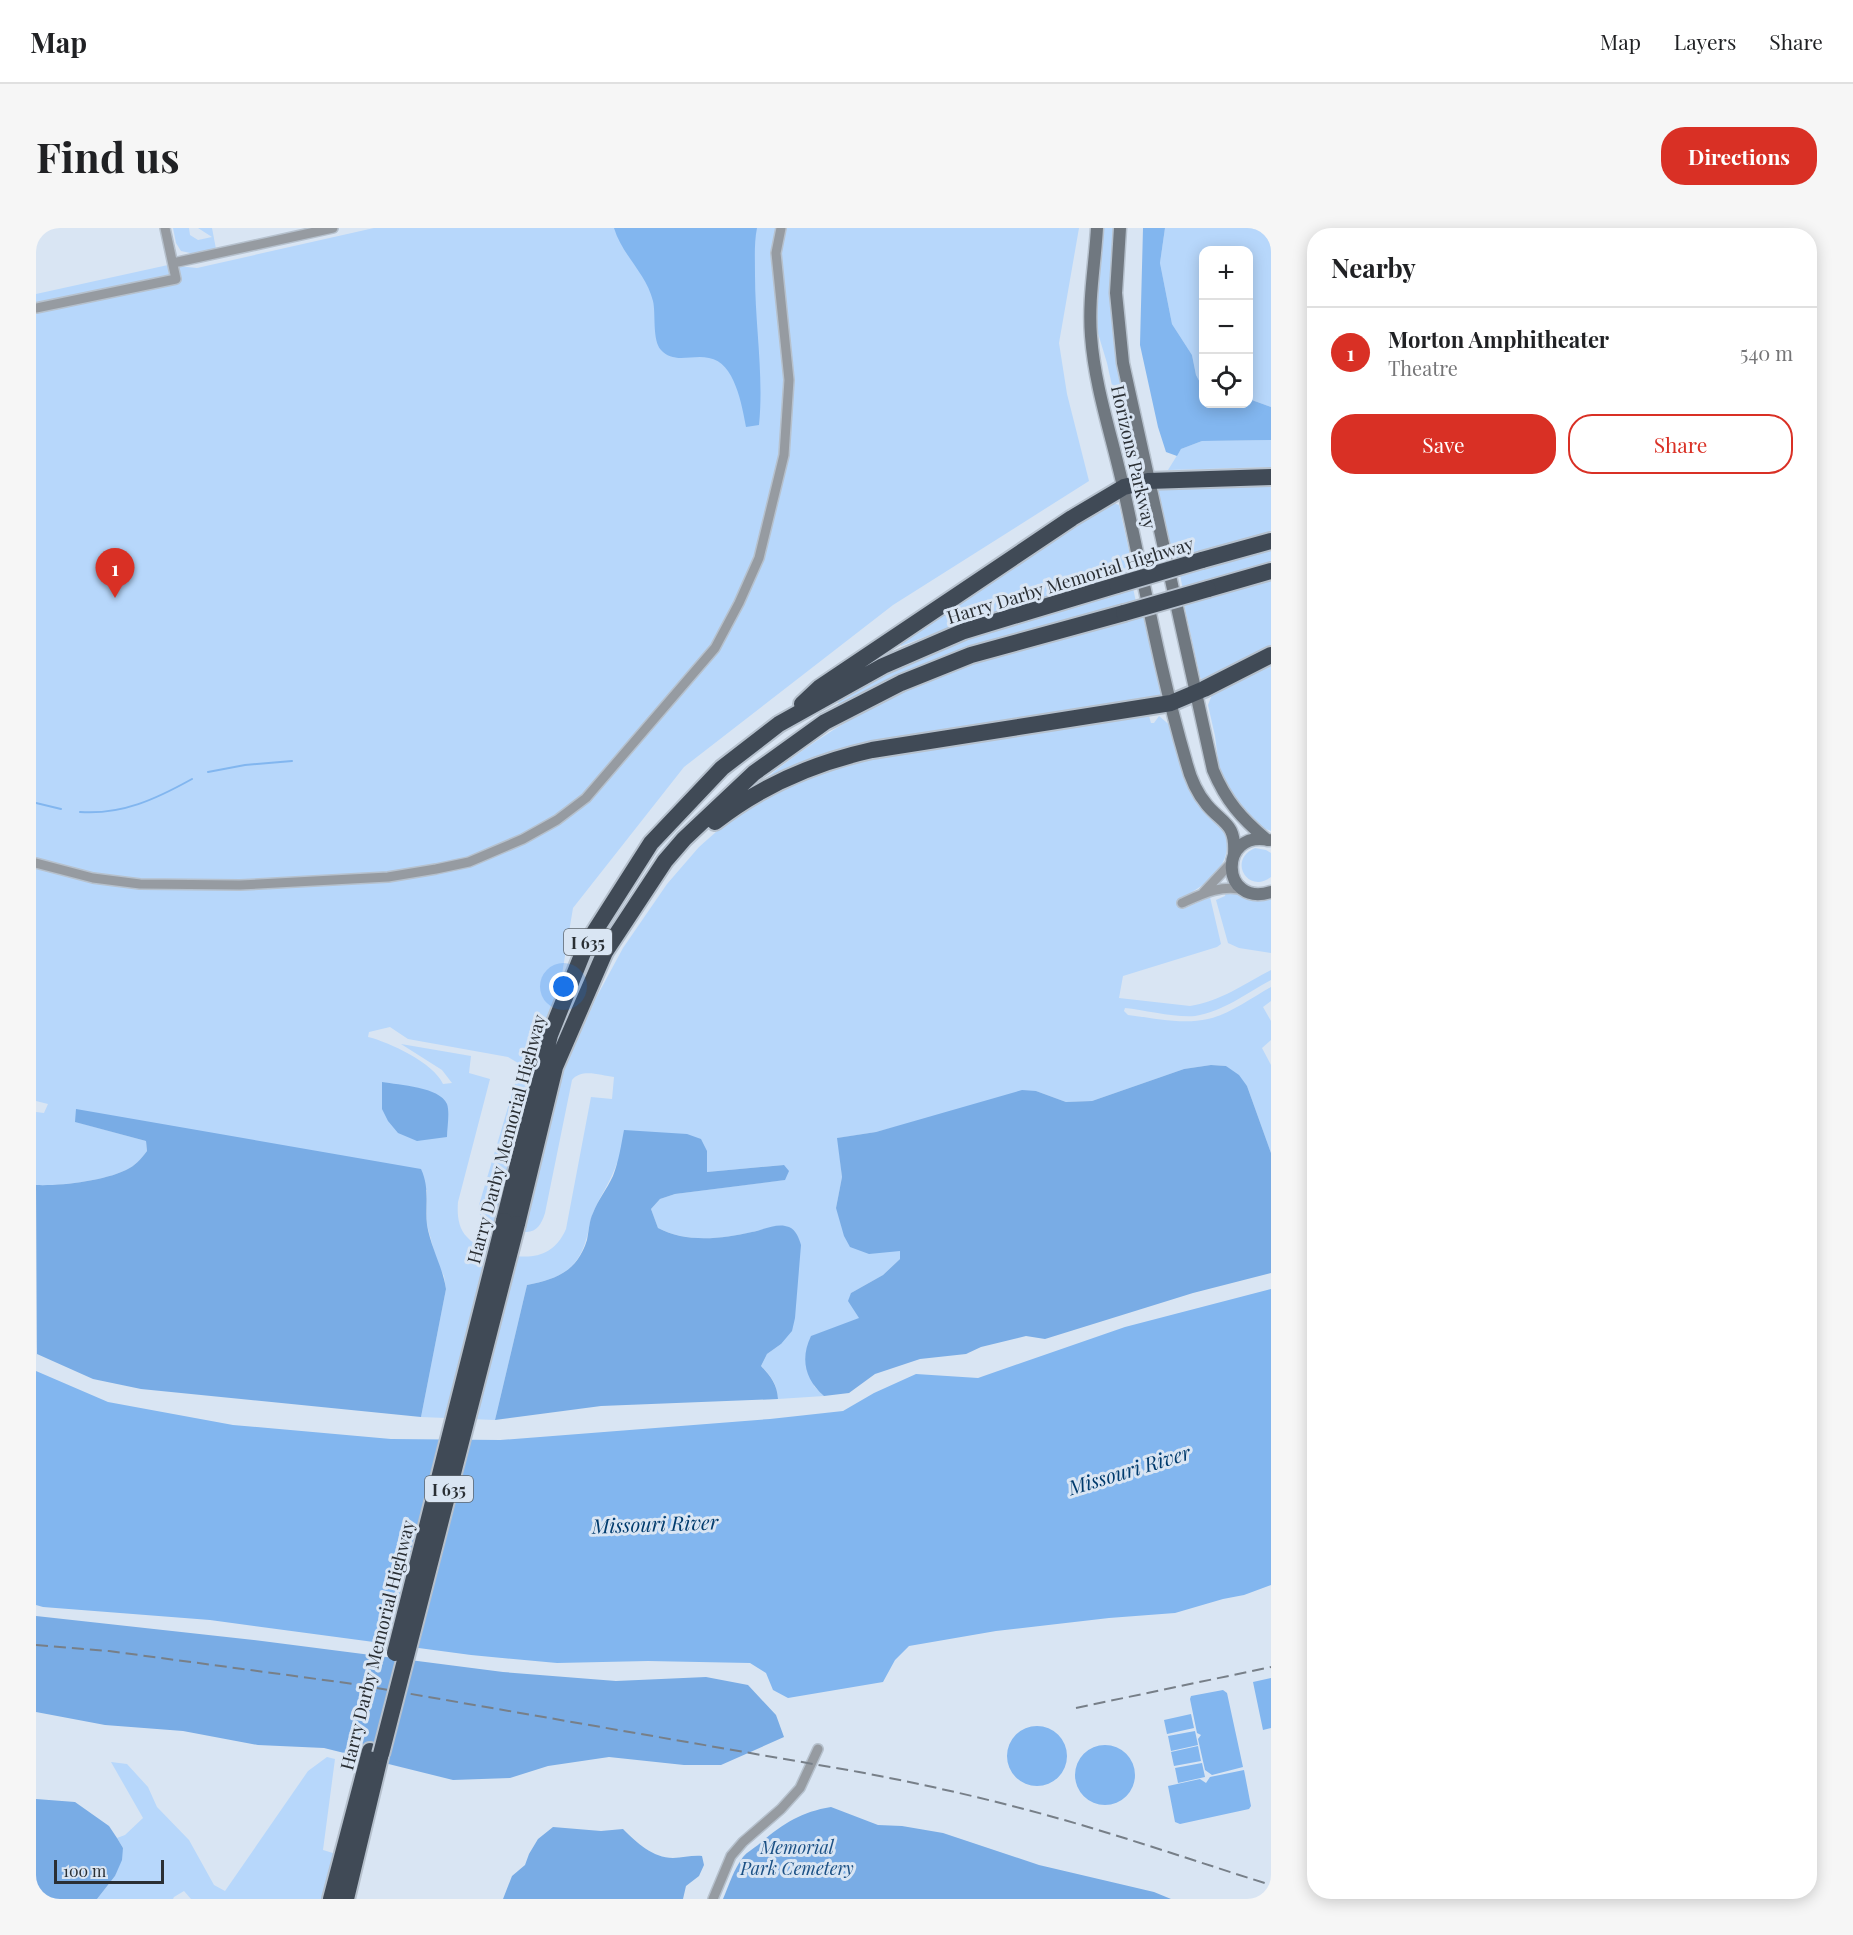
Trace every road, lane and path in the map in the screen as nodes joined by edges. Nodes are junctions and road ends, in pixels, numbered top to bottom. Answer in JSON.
{"nodes":[{"id":1,"x":165,"y":228,"type":"edge"},
{"id":2,"x":333,"y":228,"type":"edge"},
{"id":3,"x":781,"y":228,"type":"edge"},
{"id":4,"x":1097,"y":228,"type":"edge"},
{"id":5,"x":1120,"y":228,"type":"edge"},
{"id":6,"x":173,"y":263,"type":"junction"},
{"id":7,"x":36,"y":308,"type":"edge"},
{"id":8,"x":1271,"y":477,"type":"edge"},
{"id":9,"x":1148,"y":481,"type":"junction"},
{"id":10,"x":1124,"y":488,"type":"junction"},
{"id":11,"x":1271,"y":541,"type":"edge"},
{"id":12,"x":1271,"y":571,"type":"edge"},
{"id":13,"x":1271,"y":655,"type":"edge"},
{"id":14,"x":1195,"y":693,"type":"junction"},
{"id":15,"x":1171,"y":703,"type":"junction"},
{"id":16,"x":779,"y":724,"type":"junction"},
{"id":17,"x":1269,"y":841,"type":"edge"},
{"id":18,"x":1233,"y":858,"type":"junction"},
{"id":19,"x":665,"y":861,"type":"junction"},
{"id":20,"x":36,"y":863,"type":"edge"},
{"id":21,"x":1244,"y":890,"type":"junction"},
{"id":22,"x":1271,"y":892,"type":"edge"},
{"id":23,"x":1203,"y":893,"type":"junction"},
{"id":24,"x":1182,"y":903,"type":"dead end"},
{"id":25,"x":510,"y":1222,"type":"junction"},
{"id":26,"x":818,"y":1749,"type":"dead end"},
{"id":27,"x":376,"y":1753,"type":"junction"},
{"id":28,"x":331,"y":1899,"type":"edge"},
{"id":29,"x":346,"y":1899,"type":"edge"},
{"id":30,"x":713,"y":1899,"type":"edge"}],
"edges":[{"from":1,"to":6,"type":"street"},
{"from":2,"to":6,"type":"street"},
{"from":3,"to":20,"type":"street"},
{"from":4,"to":10,"type":"main road","name":"Horizons Parkway"},
{"from":5,"to":9,"type":"main road","name":"Horizons Parkway"},
{"from":6,"to":7,"type":"street"},
{"from":8,"to":9,"type":"highway"},
{"from":9,"to":10,"type":"highway"},
{"from":9,"to":14,"type":"main road","name":"Horizons Parkway"},
{"from":10,"to":15,"type":"main road","name":"Horizons Parkway"},
{"from":10,"to":16,"type":"highway"},
{"from":11,"to":16,"type":"highway","name":"Harry Darby Memorial Highway","number":"I 635","bridge":true},
{"from":12,"to":19,"type":"highway","name":"Harry Darby Memorial Highway","number":"I 635","bridge":true},
{"from":13,"to":14,"type":"highway"},
{"from":14,"to":15,"type":"highway"},
{"from":14,"to":17,"type":"main road","name":"Horizons Parkway"},
{"from":15,"to":18,"type":"main road","name":"Horizons Parkway"},
{"from":15,"to":19,"type":"highway"},
{"from":16,"to":25,"type":"highway","name":"Harry Darby Memorial Highway","number":"I 635"},
{"from":17,"to":18,"type":"main road"},
{"from":18,"to":21,"type":"main road","name":"Horizons Parkway"},
{"from":18,"to":23,"type":"street"},
{"from":19,"to":25,"type":"highway","name":"Harry Darby Memorial Highway","number":"I 635"},
{"from":21,"to":22,"type":"main road"},
{"from":21,"to":23,"type":"street"},
{"from":23,"to":24,"type":"street"},
{"from":25,"to":27,"type":"highway","name":"Harry Darby Memorial Highway","number":"I 635","bridge":true},
{"from":26,"to":30,"type":"street"},
{"from":27,"to":28,"type":"highway","name":"Harry Darby Memorial Highway","number":"I 635"},
{"from":27,"to":29,"type":"highway","name":"Harry Darby Memorial Highway","number":"I 635"}]}
